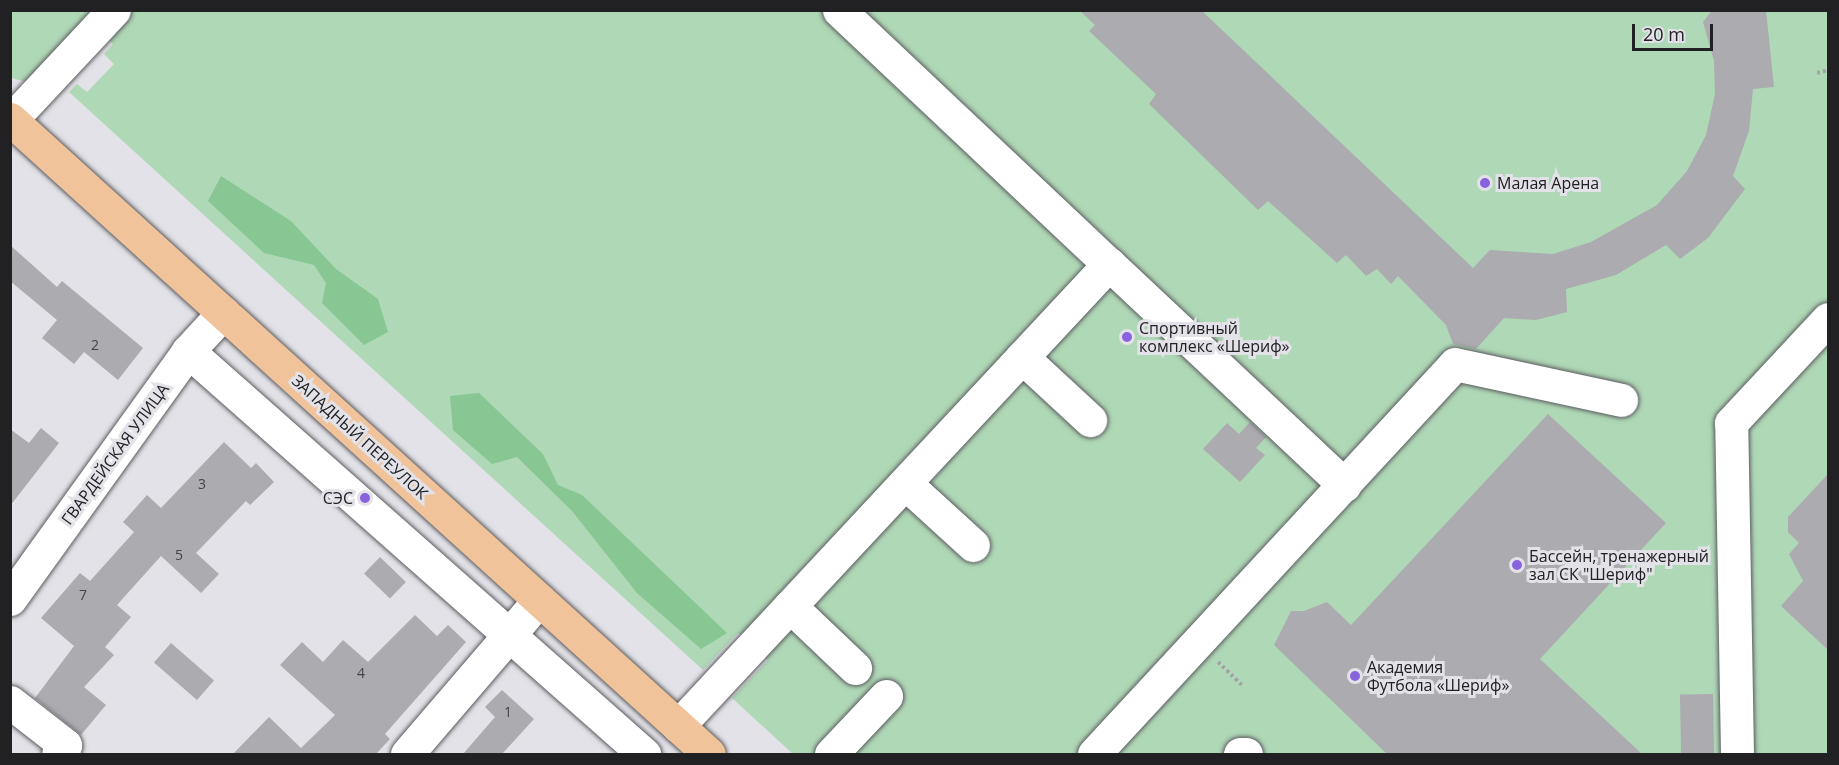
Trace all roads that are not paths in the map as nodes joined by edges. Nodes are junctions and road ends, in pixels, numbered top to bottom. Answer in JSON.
{"nodes":[{"id":1,"x":114,"y":10,"type":"edge"},
{"id":2,"x":839,"y":10,"type":"edge"},
{"id":3,"x":11,"y":120,"type":"edge"},
{"id":4,"x":1109,"y":264,"type":"junction"},
{"id":5,"x":223,"y":313,"type":"junction"},
{"id":6,"x":1828,"y":319,"type":"edge"},
{"id":7,"x":188,"y":351,"type":"junction"},
{"id":8,"x":1022,"y":357,"type":"junction"},
{"id":9,"x":1621,"y":400,"type":"dead end"},
{"id":10,"x":1090,"y":420,"type":"dead end"},
{"id":11,"x":905,"y":483,"type":"junction"},
{"id":12,"x":1344,"y":484,"type":"junction"},
{"id":13,"x":972,"y":545,"type":"dead end"},
{"id":14,"x":10,"y":599,"type":"edge"},
{"id":15,"x":539,"y":600,"type":"junction"},
{"id":16,"x":790,"y":606,"type":"junction"},
{"id":17,"x":510,"y":633,"type":"junction"},
{"id":18,"x":855,"y":668,"type":"dead end"},
{"id":19,"x":886,"y":696,"type":"dead end"},
{"id":20,"x":10,"y":702,"type":"edge"},
{"id":21,"x":678,"y":726,"type":"junction"},
{"id":22,"x":58,"y":754,"type":"edge"},
{"id":23,"x":407,"y":754,"type":"edge"},
{"id":24,"x":644,"y":754,"type":"edge"},
{"id":25,"x":709,"y":754,"type":"edge"},
{"id":26,"x":831,"y":754,"type":"edge"},
{"id":27,"x":1094,"y":754,"type":"edge"},
{"id":28,"x":1240,"y":754,"type":"edge"},
{"id":29,"x":1246,"y":754,"type":"edge"},
{"id":30,"x":1737,"y":754,"type":"edge"}],
"edges":[{"from":1,"to":3,"type":"street"},
{"from":2,"to":4,"type":"street"},
{"from":3,"to":5,"type":"main road","name":"ЗАПАДНЫЙ ПЕРЕУЛОК"},
{"from":4,"to":8,"type":"street"},
{"from":4,"to":12,"type":"street"},
{"from":5,"to":7,"type":"street","name":"ГВАРДЕЙСКАЯ УЛИЦА"},
{"from":5,"to":15,"type":"main road","name":"ЗАПАДНЫЙ ПЕРЕУЛОК"},
{"from":6,"to":30,"type":"street"},
{"from":7,"to":14,"type":"street","name":"ГВАРДЕЙСКАЯ УЛИЦА"},
{"from":7,"to":17,"type":"street"},
{"from":8,"to":10,"type":"street"},
{"from":8,"to":11,"type":"street"},
{"from":9,"to":12,"type":"street"},
{"from":11,"to":13,"type":"street"},
{"from":11,"to":16,"type":"street"},
{"from":12,"to":27,"type":"street"},
{"from":15,"to":17,"type":"street"},
{"from":15,"to":21,"type":"main road","name":"ЗАПАДНЫЙ ПЕРЕУЛОК"},
{"from":16,"to":18,"type":"street"},
{"from":16,"to":21,"type":"street"},
{"from":17,"to":23,"type":"street"},
{"from":17,"to":24,"type":"street"},
{"from":19,"to":26,"type":"street"},
{"from":20,"to":22,"type":"street"},
{"from":21,"to":25,"type":"main road","name":"ЗАПАДНЫЙ ПЕРЕУЛОК"},
{"from":28,"to":29,"type":"street"}]}
